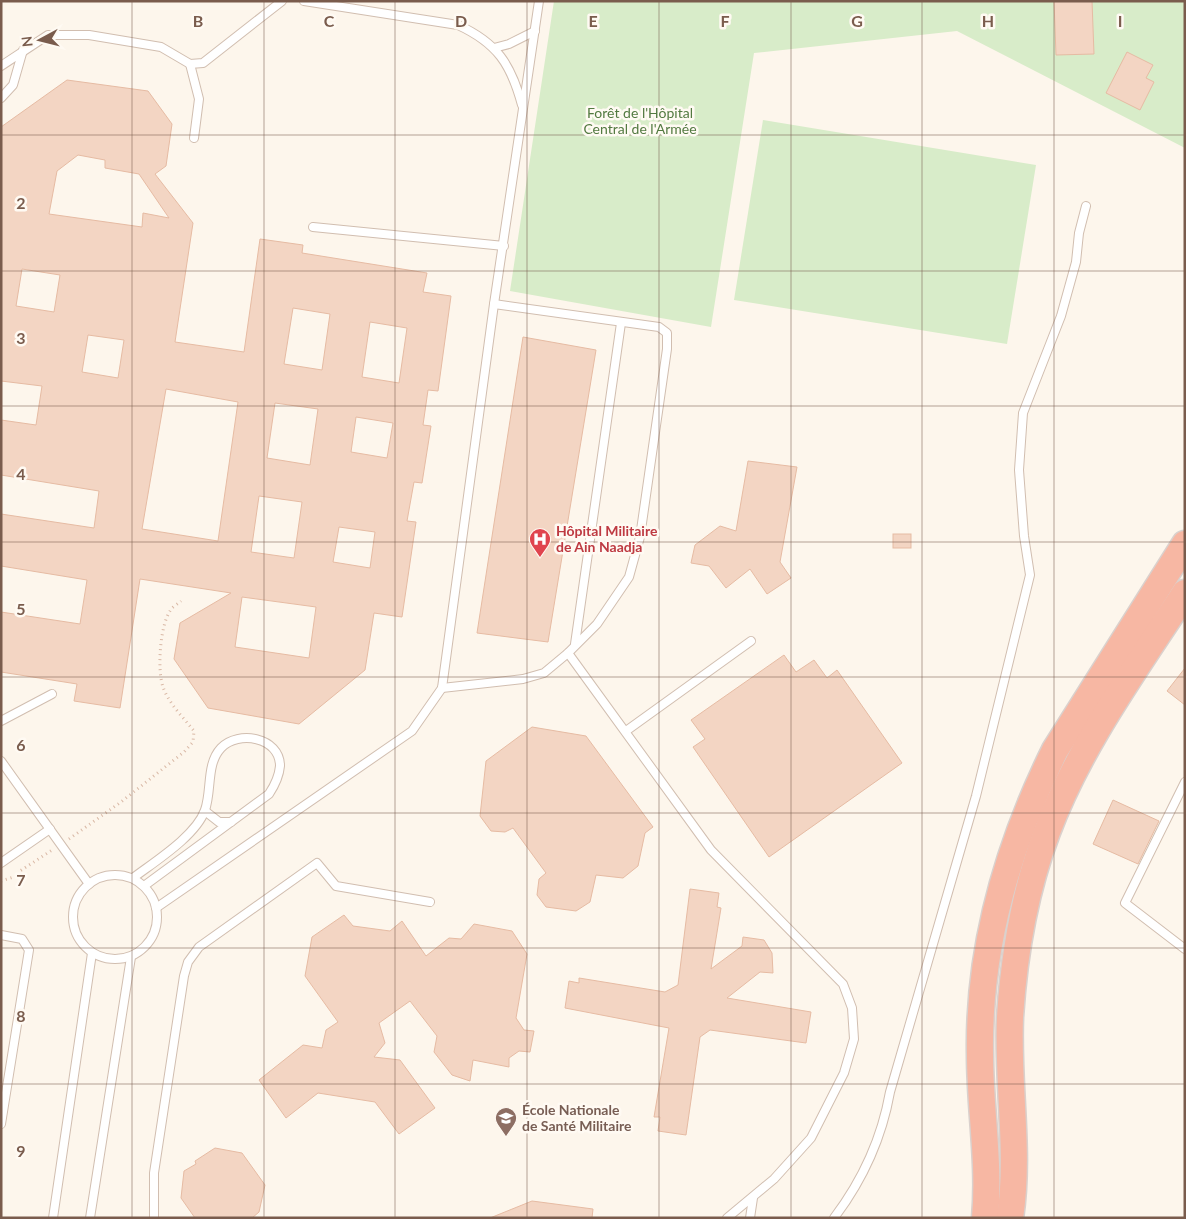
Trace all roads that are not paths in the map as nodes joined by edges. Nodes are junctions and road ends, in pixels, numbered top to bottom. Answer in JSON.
{"nodes":[{"id":1,"x":282,"y":1,"type":"edge"},
{"id":2,"x":304,"y":1,"type":"edge"},
{"id":3,"x":539,"y":1,"type":"edge"},
{"id":4,"x":535,"y":31,"type":"junction"},
{"id":5,"x":494,"y":48,"type":"junction"},
{"id":6,"x":23,"y":50,"type":"junction"},
{"id":7,"x":190,"y":64,"type":"junction"},
{"id":8,"x":1,"y":66,"type":"edge"},
{"id":9,"x":1,"y":98,"type":"edge"},
{"id":10,"x":523,"y":110,"type":"junction"},
{"id":11,"x":194,"y":138,"type":"dead end"},
{"id":12,"x":1086,"y":206,"type":"dead end"},
{"id":13,"x":313,"y":228,"type":"dead end"},
{"id":14,"x":504,"y":246,"type":"junction"},
{"id":15,"x":494,"y":304,"type":"junction"},
{"id":16,"x":621,"y":323,"type":"junction"},
{"id":17,"x":1185,"y":544,"type":"edge"},
{"id":18,"x":1185,"y":593,"type":"edge"},
{"id":19,"x":751,"y":641,"type":"dead end"},
{"id":20,"x":575,"y":644,"type":"junction"},
{"id":21,"x":568,"y":653,"type":"junction"},
{"id":22,"x":442,"y":688,"type":"junction"},
{"id":23,"x":52,"y":694,"type":"dead end"},
{"id":24,"x":1,"y":721,"type":"edge"},
{"id":25,"x":626,"y":731,"type":"junction"},
{"id":26,"x":1,"y":761,"type":"edge"},
{"id":27,"x":1185,"y":782,"type":"edge"},
{"id":28,"x":205,"y":811,"type":"junction"},
{"id":29,"x":231,"y":822,"type":"junction"},
{"id":30,"x":50,"y":829,"type":"junction"},
{"id":31,"x":1,"y":863,"type":"edge"},
{"id":32,"x":133,"y":878,"type":"junction"},
{"id":33,"x":88,"y":884,"type":"junction"},
{"id":34,"x":144,"y":886,"type":"junction"},
{"id":35,"x":430,"y":902,"type":"dead end"},
{"id":36,"x":156,"y":908,"type":"junction"},
{"id":37,"x":1,"y":935,"type":"edge"},
{"id":38,"x":1185,"y":949,"type":"edge"},
{"id":39,"x":92,"y":953,"type":"junction"},
{"id":40,"x":131,"y":956,"type":"junction"},
{"id":41,"x":1,"y":1124,"type":"edge"},
{"id":42,"x":753,"y":1198,"type":"junction"},
{"id":43,"x":53,"y":1218,"type":"edge"},
{"id":44,"x":90,"y":1218,"type":"edge"},
{"id":45,"x":154,"y":1218,"type":"edge"},
{"id":46,"x":727,"y":1218,"type":"edge"},
{"id":47,"x":750,"y":1218,"type":"edge"},
{"id":48,"x":834,"y":1218,"type":"edge"},
{"id":49,"x":985,"y":1218,"type":"edge"},
{"id":50,"x":1010,"y":1218,"type":"edge"}],
"edges":[{"from":1,"to":7,"type":"lane"},
{"from":2,"to":5,"type":"lane"},
{"from":3,"to":4,"type":"lane"},
{"from":4,"to":5,"type":"lane"},
{"from":4,"to":10,"type":"lane"},
{"from":5,"to":10,"type":"lane"},
{"from":6,"to":7,"type":"lane"},
{"from":6,"to":8,"type":"lane"},
{"from":6,"to":9,"type":"lane"},
{"from":7,"to":11,"type":"lane"},
{"from":10,"to":14,"type":"lane"},
{"from":12,"to":48,"type":"lane"},
{"from":13,"to":14,"type":"lane"},
{"from":14,"to":15,"type":"lane"},
{"from":15,"to":16,"type":"lane"},
{"from":15,"to":22,"type":"lane"},
{"from":16,"to":20,"type":"lane"},
{"from":16,"to":20,"type":"lane"},
{"from":17,"to":49,"type":"highway"},
{"from":18,"to":50,"type":"highway"},
{"from":19,"to":25,"type":"lane"},
{"from":20,"to":21,"type":"lane"},
{"from":21,"to":22,"type":"lane"},
{"from":21,"to":25,"type":"lane"},
{"from":22,"to":36,"type":"lane"},
{"from":23,"to":24,"type":"lane"},
{"from":25,"to":42,"type":"lane"},
{"from":26,"to":30,"type":"lane"},
{"from":27,"to":38,"type":"lane"},
{"from":28,"to":29,"type":"lane"},
{"from":28,"to":29,"type":"lane"},
{"from":28,"to":32,"type":"lane"},
{"from":29,"to":34,"type":"lane"},
{"from":30,"to":31,"type":"lane"},
{"from":30,"to":33,"type":"lane"},
{"from":32,"to":33,"type":"lane"},
{"from":32,"to":34,"type":"lane"},
{"from":33,"to":39,"type":"lane"},
{"from":34,"to":36,"type":"lane"},
{"from":35,"to":45,"type":"lane"},
{"from":36,"to":40,"type":"lane"},
{"from":37,"to":41,"type":"lane"},
{"from":39,"to":40,"type":"lane"},
{"from":39,"to":43,"type":"lane"},
{"from":40,"to":44,"type":"lane"},
{"from":42,"to":46,"type":"lane"},
{"from":42,"to":47,"type":"lane"}]}
